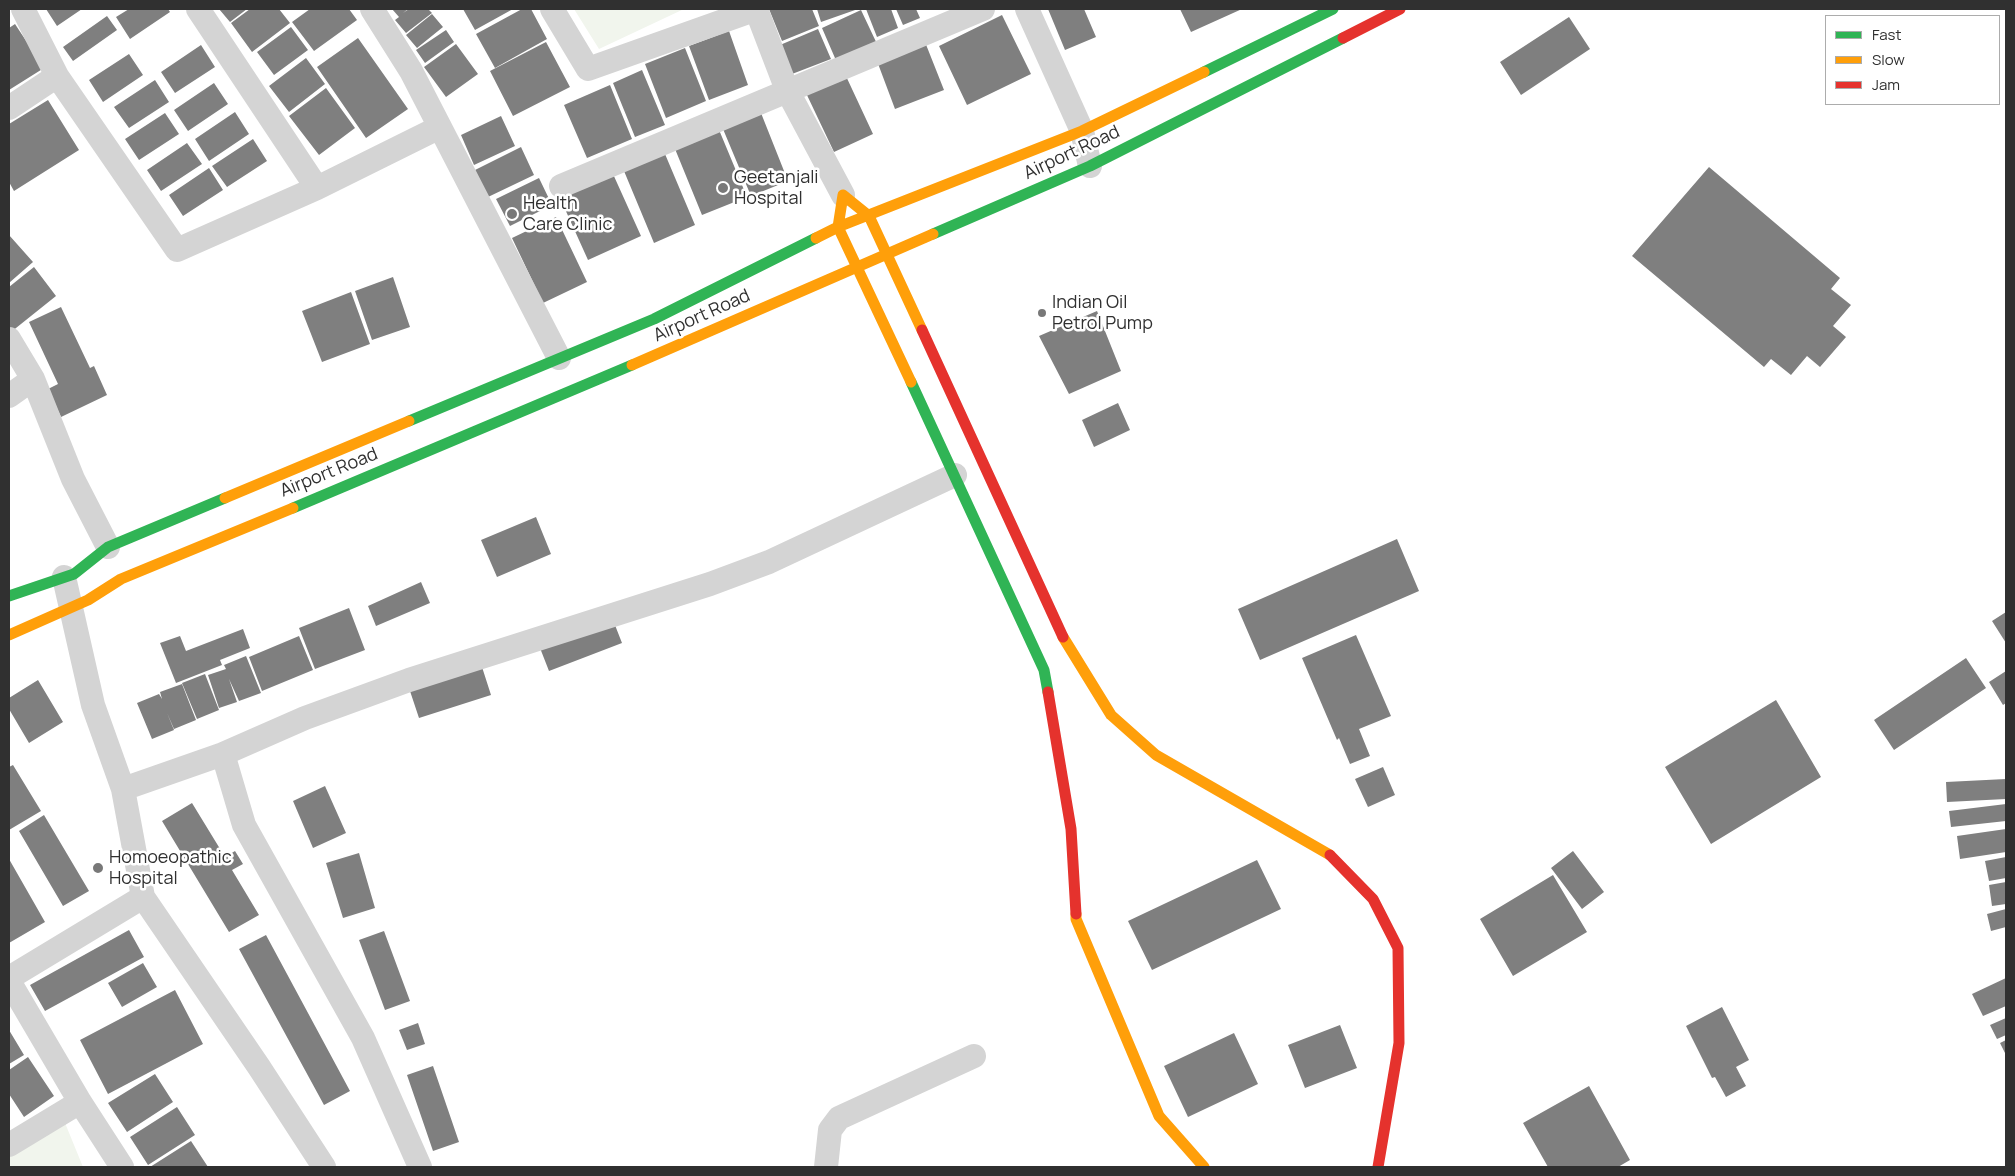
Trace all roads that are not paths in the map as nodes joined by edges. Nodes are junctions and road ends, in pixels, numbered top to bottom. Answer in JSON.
{"nodes":[{"id":1,"x":23,"y":9,"type":"edge"},
{"id":2,"x":198,"y":9,"type":"edge"},
{"id":3,"x":372,"y":9,"type":"edge"},
{"id":4,"x":552,"y":9,"type":"edge"},
{"id":5,"x":756,"y":9,"type":"edge"},
{"id":6,"x":983,"y":9,"type":"edge"},
{"id":7,"x":1028,"y":9,"type":"edge"},
{"id":8,"x":1333,"y":9,"type":"edge"},
{"id":9,"x":1400,"y":9,"type":"edge"},
{"id":10,"x":57,"y":76,"type":"junction"},
{"id":11,"x":787,"y":90,"type":"junction"},
{"id":12,"x":9,"y":108,"type":"edge"},
{"id":13,"x":440,"y":127,"type":"junction"},
{"id":14,"x":1082,"y":131,"type":"junction"},
{"id":15,"x":1090,"y":166,"type":"junction"},
{"id":16,"x":561,"y":186,"type":"dead end"},
{"id":17,"x":317,"y":188,"type":"junction"},
{"id":18,"x":843,"y":195,"type":"junction"},
{"id":19,"x":869,"y":216,"type":"junction"},
{"id":20,"x":838,"y":227,"type":"junction"},
{"id":21,"x":887,"y":255,"type":"junction"},
{"id":22,"x":858,"y":267,"type":"junction"},
{"id":23,"x":9,"y":339,"type":"edge"},
{"id":24,"x":559,"y":358,"type":"junction"},
{"id":25,"x":33,"y":379,"type":"junction"},
{"id":26,"x":9,"y":396,"type":"edge"},
{"id":27,"x":955,"y":474,"type":"junction"},
{"id":28,"x":108,"y":547,"type":"junction"},
{"id":29,"x":64,"y":577,"type":"junction"},
{"id":30,"x":9,"y":596,"type":"edge"},
{"id":31,"x":70,"y":608,"type":"junction"},
{"id":32,"x":9,"y":635,"type":"edge"},
{"id":33,"x":223,"y":754,"type":"junction"},
{"id":34,"x":123,"y":789,"type":"junction"},
{"id":35,"x":143,"y":897,"type":"junction"},
{"id":36,"x":9,"y":980,"type":"edge"},
{"id":37,"x":974,"y":1056,"type":"dead end"},
{"id":38,"x":80,"y":1102,"type":"junction"},
{"id":39,"x":9,"y":1145,"type":"edge"},
{"id":40,"x":122,"y":1167,"type":"edge"},
{"id":41,"x":324,"y":1167,"type":"edge"},
{"id":42,"x":420,"y":1167,"type":"edge"},
{"id":43,"x":826,"y":1167,"type":"edge"},
{"id":44,"x":1204,"y":1167,"type":"edge"},
{"id":45,"x":1378,"y":1167,"type":"edge"}],
"edges":[{"from":1,"to":10,"type":"street"},
{"from":2,"to":17,"type":"street"},
{"from":3,"to":13,"type":"street"},
{"from":4,"to":5,"type":"street"},
{"from":5,"to":11,"type":"street"},
{"from":6,"to":11,"type":"street"},
{"from":7,"to":14,"type":"street"},
{"from":8,"to":14,"type":"main road","name":"Airport Road"},
{"from":9,"to":15,"type":"main road","name":"Airport Road"},
{"from":10,"to":12,"type":"street"},
{"from":10,"to":17,"type":"street"},
{"from":11,"to":16,"type":"street"},
{"from":11,"to":18,"type":"street"},
{"from":13,"to":17,"type":"street"},
{"from":13,"to":24,"type":"street"},
{"from":14,"to":15,"type":"street"},
{"from":14,"to":19,"type":"main road","name":"Airport Road"},
{"from":15,"to":21,"type":"main road","name":"Airport Road"},
{"from":18,"to":19,"type":"main road"},
{"from":18,"to":20,"type":"main road"},
{"from":19,"to":20,"type":"main road","name":"Airport Road"},
{"from":19,"to":21,"type":"main road"},
{"from":20,"to":22,"type":"main road"},
{"from":20,"to":24,"type":"main road","name":"Airport Road"},
{"from":21,"to":22,"type":"main road","name":"Airport Road"},
{"from":21,"to":45,"type":"main road"},
{"from":22,"to":27,"type":"main road"},
{"from":22,"to":31,"type":"main road","name":"Airport Road"},
{"from":23,"to":25,"type":"street"},
{"from":24,"to":28,"type":"main road","name":"Airport Road"},
{"from":25,"to":26,"type":"street"},
{"from":25,"to":28,"type":"street"},
{"from":27,"to":33,"type":"street"},
{"from":27,"to":44,"type":"main road"},
{"from":28,"to":29,"type":"main road","name":"Airport Road"},
{"from":29,"to":30,"type":"main road","name":"Airport Road"},
{"from":29,"to":31,"type":"street"},
{"from":31,"to":32,"type":"main road","name":"Airport Road"},
{"from":31,"to":34,"type":"street"},
{"from":33,"to":34,"type":"street"},
{"from":33,"to":42,"type":"street"},
{"from":34,"to":35,"type":"street"},
{"from":35,"to":36,"type":"street"},
{"from":35,"to":41,"type":"street"},
{"from":36,"to":38,"type":"street"},
{"from":37,"to":43,"type":"street"},
{"from":38,"to":39,"type":"street"},
{"from":38,"to":40,"type":"street"}]}
